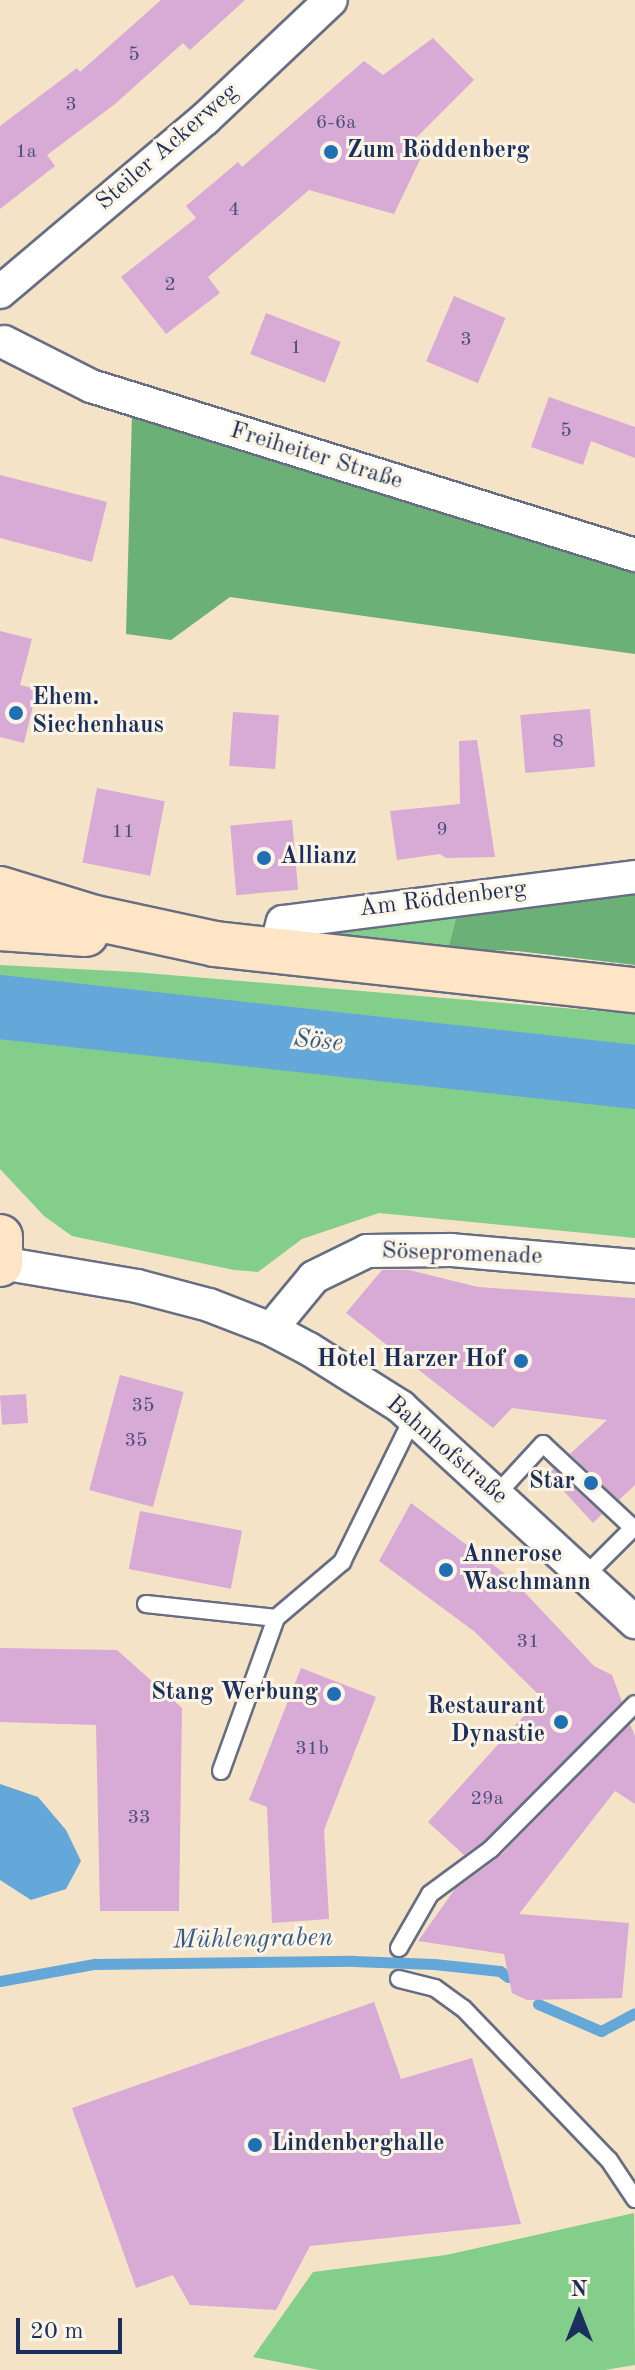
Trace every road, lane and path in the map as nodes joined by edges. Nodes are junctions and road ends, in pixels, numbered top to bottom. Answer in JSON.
{"nodes":[{"id":1,"x":331,"y":0,"type":"edge"},
{"id":2,"x":0,"y":294,"type":"edge"},
{"id":3,"x":2,"y":344,"type":"edge"},
{"id":4,"x":635,"y":555,"type":"edge"},
{"id":5,"x":635,"y":877,"type":"edge"},
{"id":6,"x":0,"y":889,"type":"edge"},
{"id":7,"x":0,"y":928,"type":"edge"},
{"id":8,"x":160,"y":932,"type":"junction"},
{"id":9,"x":274,"y":953,"type":"junction"},
{"id":10,"x":635,"y":990,"type":"edge"},
{"id":11,"x":0,"y":1237,"type":"edge"},
{"id":12,"x":0,"y":1264,"type":"edge"},
{"id":13,"x":635,"y":1266,"type":"edge"},
{"id":14,"x":271,"y":1329,"type":"junction"},
{"id":15,"x":413,"y":1418,"type":"junction"},
{"id":16,"x":497,"y":1494,"type":"junction"},
{"id":17,"x":583,"y":1578,"type":"junction"},
{"id":18,"x":146,"y":1604,"type":"dead end"},
{"id":19,"x":276,"y":1618,"type":"junction"},
{"id":20,"x":635,"y":1622,"type":"edge"},
{"id":21,"x":635,"y":1704,"type":"edge"},
{"id":22,"x":221,"y":1771,"type":"dead end"},
{"id":23,"x":399,"y":1948,"type":"dead end"},
{"id":24,"x":399,"y":1979,"type":"dead end"},
{"id":25,"x":635,"y":2199,"type":"edge"}],
"edges":[{"from":1,"to":2,"type":"street","name":"Steiler Ackerweg"},
{"from":2,"to":3,"type":"street","name":"Steiler Ackerweg"},
{"from":3,"to":4,"type":"street","name":"Freiheiter Straße"},
{"from":5,"to":9,"type":"street","name":"Am Röddenberg"},
{"from":6,"to":8,"type":"main road"},
{"from":7,"to":8,"type":"main road"},
{"from":8,"to":9,"type":"main road"},
{"from":9,"to":10,"type":"main road"},
{"from":11,"to":12,"type":"main road","name":"Bahnhofstraße"},
{"from":12,"to":14,"type":"street","name":"Bahnhofstraße"},
{"from":13,"to":14,"type":"street","name":"Sösepromenade"},
{"from":14,"to":15,"type":"street","name":"Bahnhofstraße"},
{"from":15,"to":16,"type":"street","name":"Bahnhofstraße"},
{"from":15,"to":19,"type":"lane"},
{"from":16,"to":17,"type":"street","name":"Bahnhofstraße"},
{"from":16,"to":17,"type":"lane"},
{"from":17,"to":20,"type":"street","name":"Bahnhofstraße"},
{"from":18,"to":19,"type":"lane"},
{"from":19,"to":22,"type":"lane"},
{"from":21,"to":23,"type":"lane"},
{"from":24,"to":25,"type":"lane"}]}
